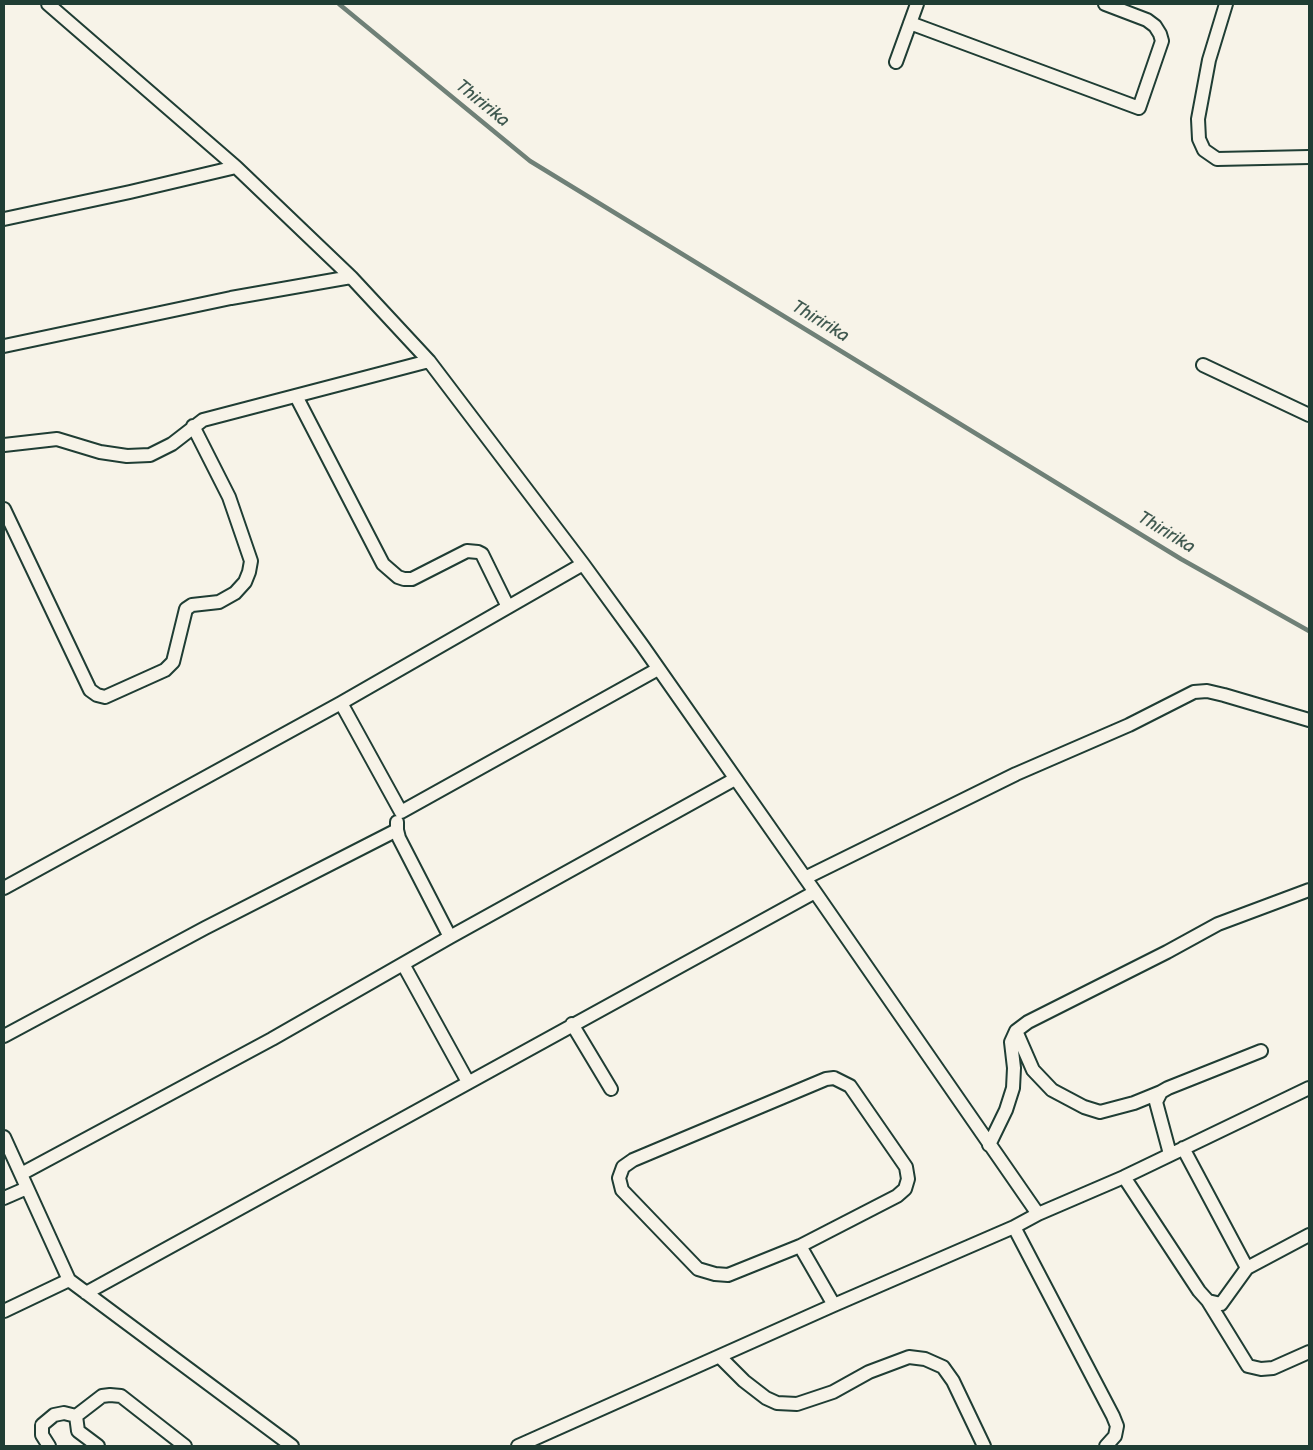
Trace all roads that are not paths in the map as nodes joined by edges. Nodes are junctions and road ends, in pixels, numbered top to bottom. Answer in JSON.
{"nodes":[{"id":1,"x":48,"y":4,"type":"edge"},
{"id":2,"x":917,"y":4,"type":"edge"},
{"id":3,"x":1105,"y":4,"type":"edge"},
{"id":4,"x":1226,"y":4,"type":"edge"},
{"id":5,"x":910,"y":23,"type":"junction"},
{"id":6,"x":896,"y":62,"type":"dead end"},
{"id":7,"x":1309,"y":157,"type":"edge"},
{"id":8,"x":236,"y":167,"type":"junction"},
{"id":9,"x":4,"y":219,"type":"edge"},
{"id":10,"x":351,"y":277,"type":"junction"},
{"id":11,"x":4,"y":346,"type":"edge"},
{"id":12,"x":429,"y":361,"type":"junction"},
{"id":13,"x":1203,"y":365,"type":"dead end"},
{"id":14,"x":296,"y":396,"type":"junction"},
{"id":15,"x":1309,"y":415,"type":"edge"},
{"id":16,"x":193,"y":426,"type":"junction"},
{"id":17,"x":4,"y":445,"type":"edge"},
{"id":18,"x":4,"y":509,"type":"edge"},
{"id":19,"x":583,"y":564,"type":"junction"},
{"id":20,"x":508,"y":607,"type":"junction"},
{"id":21,"x":658,"y":669,"type":"junction"},
{"id":22,"x":341,"y":703,"type":"junction"},
{"id":23,"x":1309,"y":720,"type":"edge"},
{"id":24,"x":736,"y":779,"type":"junction"},
{"id":25,"x":401,"y":812,"type":"junction"},
{"id":26,"x":397,"y":830,"type":"junction"},
{"id":27,"x":805,"y":878,"type":"junction"},
{"id":28,"x":4,"y":888,"type":"edge"},
{"id":29,"x":1309,"y":890,"type":"edge"},
{"id":30,"x":815,"y":892,"type":"junction"},
{"id":31,"x":450,"y":937,"type":"junction"},
{"id":32,"x":403,"y":964,"type":"junction"},
{"id":33,"x":572,"y":1024,"type":"junction"},
{"id":34,"x":1016,"y":1031,"type":"junction"},
{"id":35,"x":4,"y":1036,"type":"edge"},
{"id":36,"x":1261,"y":1051,"type":"dead end"},
{"id":37,"x":468,"y":1082,"type":"junction"},
{"id":38,"x":611,"y":1088,"type":"dead end"},
{"id":39,"x":1309,"y":1088,"type":"edge"},
{"id":40,"x":1161,"y":1092,"type":"junction"},
{"id":41,"x":4,"y":1137,"type":"edge"},
{"id":42,"x":989,"y":1145,"type":"junction"},
{"id":43,"x":1183,"y":1148,"type":"junction"},
{"id":44,"x":1170,"y":1154,"type":"junction"},
{"id":45,"x":21,"y":1174,"type":"junction"},
{"id":46,"x":1124,"y":1176,"type":"junction"},
{"id":47,"x":27,"y":1188,"type":"junction"},
{"id":48,"x":4,"y":1198,"type":"edge"},
{"id":49,"x":1038,"y":1214,"type":"junction"},
{"id":50,"x":1014,"y":1227,"type":"junction"},
{"id":51,"x":1309,"y":1235,"type":"edge"},
{"id":52,"x":800,"y":1246,"type":"junction"},
{"id":53,"x":1247,"y":1268,"type":"junction"},
{"id":54,"x":69,"y":1280,"type":"junction"},
{"id":55,"x":86,"y":1293,"type":"junction"},
{"id":56,"x":1208,"y":1301,"type":"junction"},
{"id":57,"x":834,"y":1305,"type":"junction"},
{"id":58,"x":4,"y":1311,"type":"edge"},
{"id":59,"x":1309,"y":1352,"type":"edge"},
{"id":60,"x":720,"y":1357,"type":"junction"},
{"id":61,"x":76,"y":1416,"type":"junction"},
{"id":62,"x":49,"y":1446,"type":"edge"},
{"id":63,"x":98,"y":1446,"type":"edge"},
{"id":64,"x":185,"y":1446,"type":"edge"},
{"id":65,"x":292,"y":1446,"type":"edge"},
{"id":66,"x":518,"y":1446,"type":"edge"},
{"id":67,"x":984,"y":1446,"type":"edge"},
{"id":68,"x":1106,"y":1446,"type":"edge"}],
"edges":[{"from":1,"to":8,"type":"street"},
{"from":2,"to":5,"type":"street"},
{"from":3,"to":5,"type":"street"},
{"from":4,"to":7,"type":"street"},
{"from":5,"to":6,"type":"street"},
{"from":8,"to":9,"type":"street"},
{"from":8,"to":10,"type":"street"},
{"from":10,"to":11,"type":"street"},
{"from":10,"to":12,"type":"street"},
{"from":12,"to":14,"type":"street"},
{"from":12,"to":19,"type":"street"},
{"from":13,"to":15,"type":"street"},
{"from":14,"to":16,"type":"street"},
{"from":14,"to":20,"type":"street"},
{"from":16,"to":17,"type":"street"},
{"from":16,"to":18,"type":"street"},
{"from":19,"to":20,"type":"street"},
{"from":19,"to":21,"type":"street"},
{"from":20,"to":22,"type":"street"},
{"from":21,"to":24,"type":"street"},
{"from":21,"to":25,"type":"street"},
{"from":22,"to":25,"type":"street"},
{"from":22,"to":28,"type":"street"},
{"from":23,"to":27,"type":"street"},
{"from":24,"to":27,"type":"street"},
{"from":24,"to":31,"type":"street"},
{"from":25,"to":26,"type":"street"},
{"from":26,"to":31,"type":"street"},
{"from":26,"to":35,"type":"street"},
{"from":27,"to":30,"type":"street"},
{"from":29,"to":34,"type":"street"},
{"from":30,"to":33,"type":"street"},
{"from":30,"to":42,"type":"street"},
{"from":31,"to":32,"type":"street"},
{"from":32,"to":37,"type":"street"},
{"from":32,"to":45,"type":"street"},
{"from":33,"to":37,"type":"street"},
{"from":33,"to":38,"type":"street"},
{"from":34,"to":40,"type":"street"},
{"from":34,"to":42,"type":"street"},
{"from":36,"to":40,"type":"street"},
{"from":37,"to":55,"type":"street"},
{"from":39,"to":43,"type":"street"},
{"from":40,"to":44,"type":"street"},
{"from":41,"to":45,"type":"street"},
{"from":42,"to":49,"type":"street"},
{"from":43,"to":44,"type":"street"},
{"from":43,"to":53,"type":"street"},
{"from":44,"to":46,"type":"street"},
{"from":45,"to":47,"type":"street"},
{"from":46,"to":49,"type":"street"},
{"from":46,"to":56,"type":"street"},
{"from":47,"to":48,"type":"street"},
{"from":47,"to":54,"type":"street"},
{"from":49,"to":50,"type":"street"},
{"from":50,"to":57,"type":"street"},
{"from":50,"to":68,"type":"street"},
{"from":51,"to":53,"type":"street"},
{"from":52,"to":52,"type":"street"},
{"from":52,"to":57,"type":"street"},
{"from":53,"to":56,"type":"street"},
{"from":54,"to":55,"type":"street"},
{"from":54,"to":58,"type":"street"},
{"from":55,"to":65,"type":"street"},
{"from":56,"to":59,"type":"street"},
{"from":57,"to":60,"type":"street"},
{"from":60,"to":66,"type":"street"},
{"from":60,"to":67,"type":"street"},
{"from":61,"to":62,"type":"street"},
{"from":61,"to":63,"type":"street"},
{"from":61,"to":64,"type":"street"}]}
